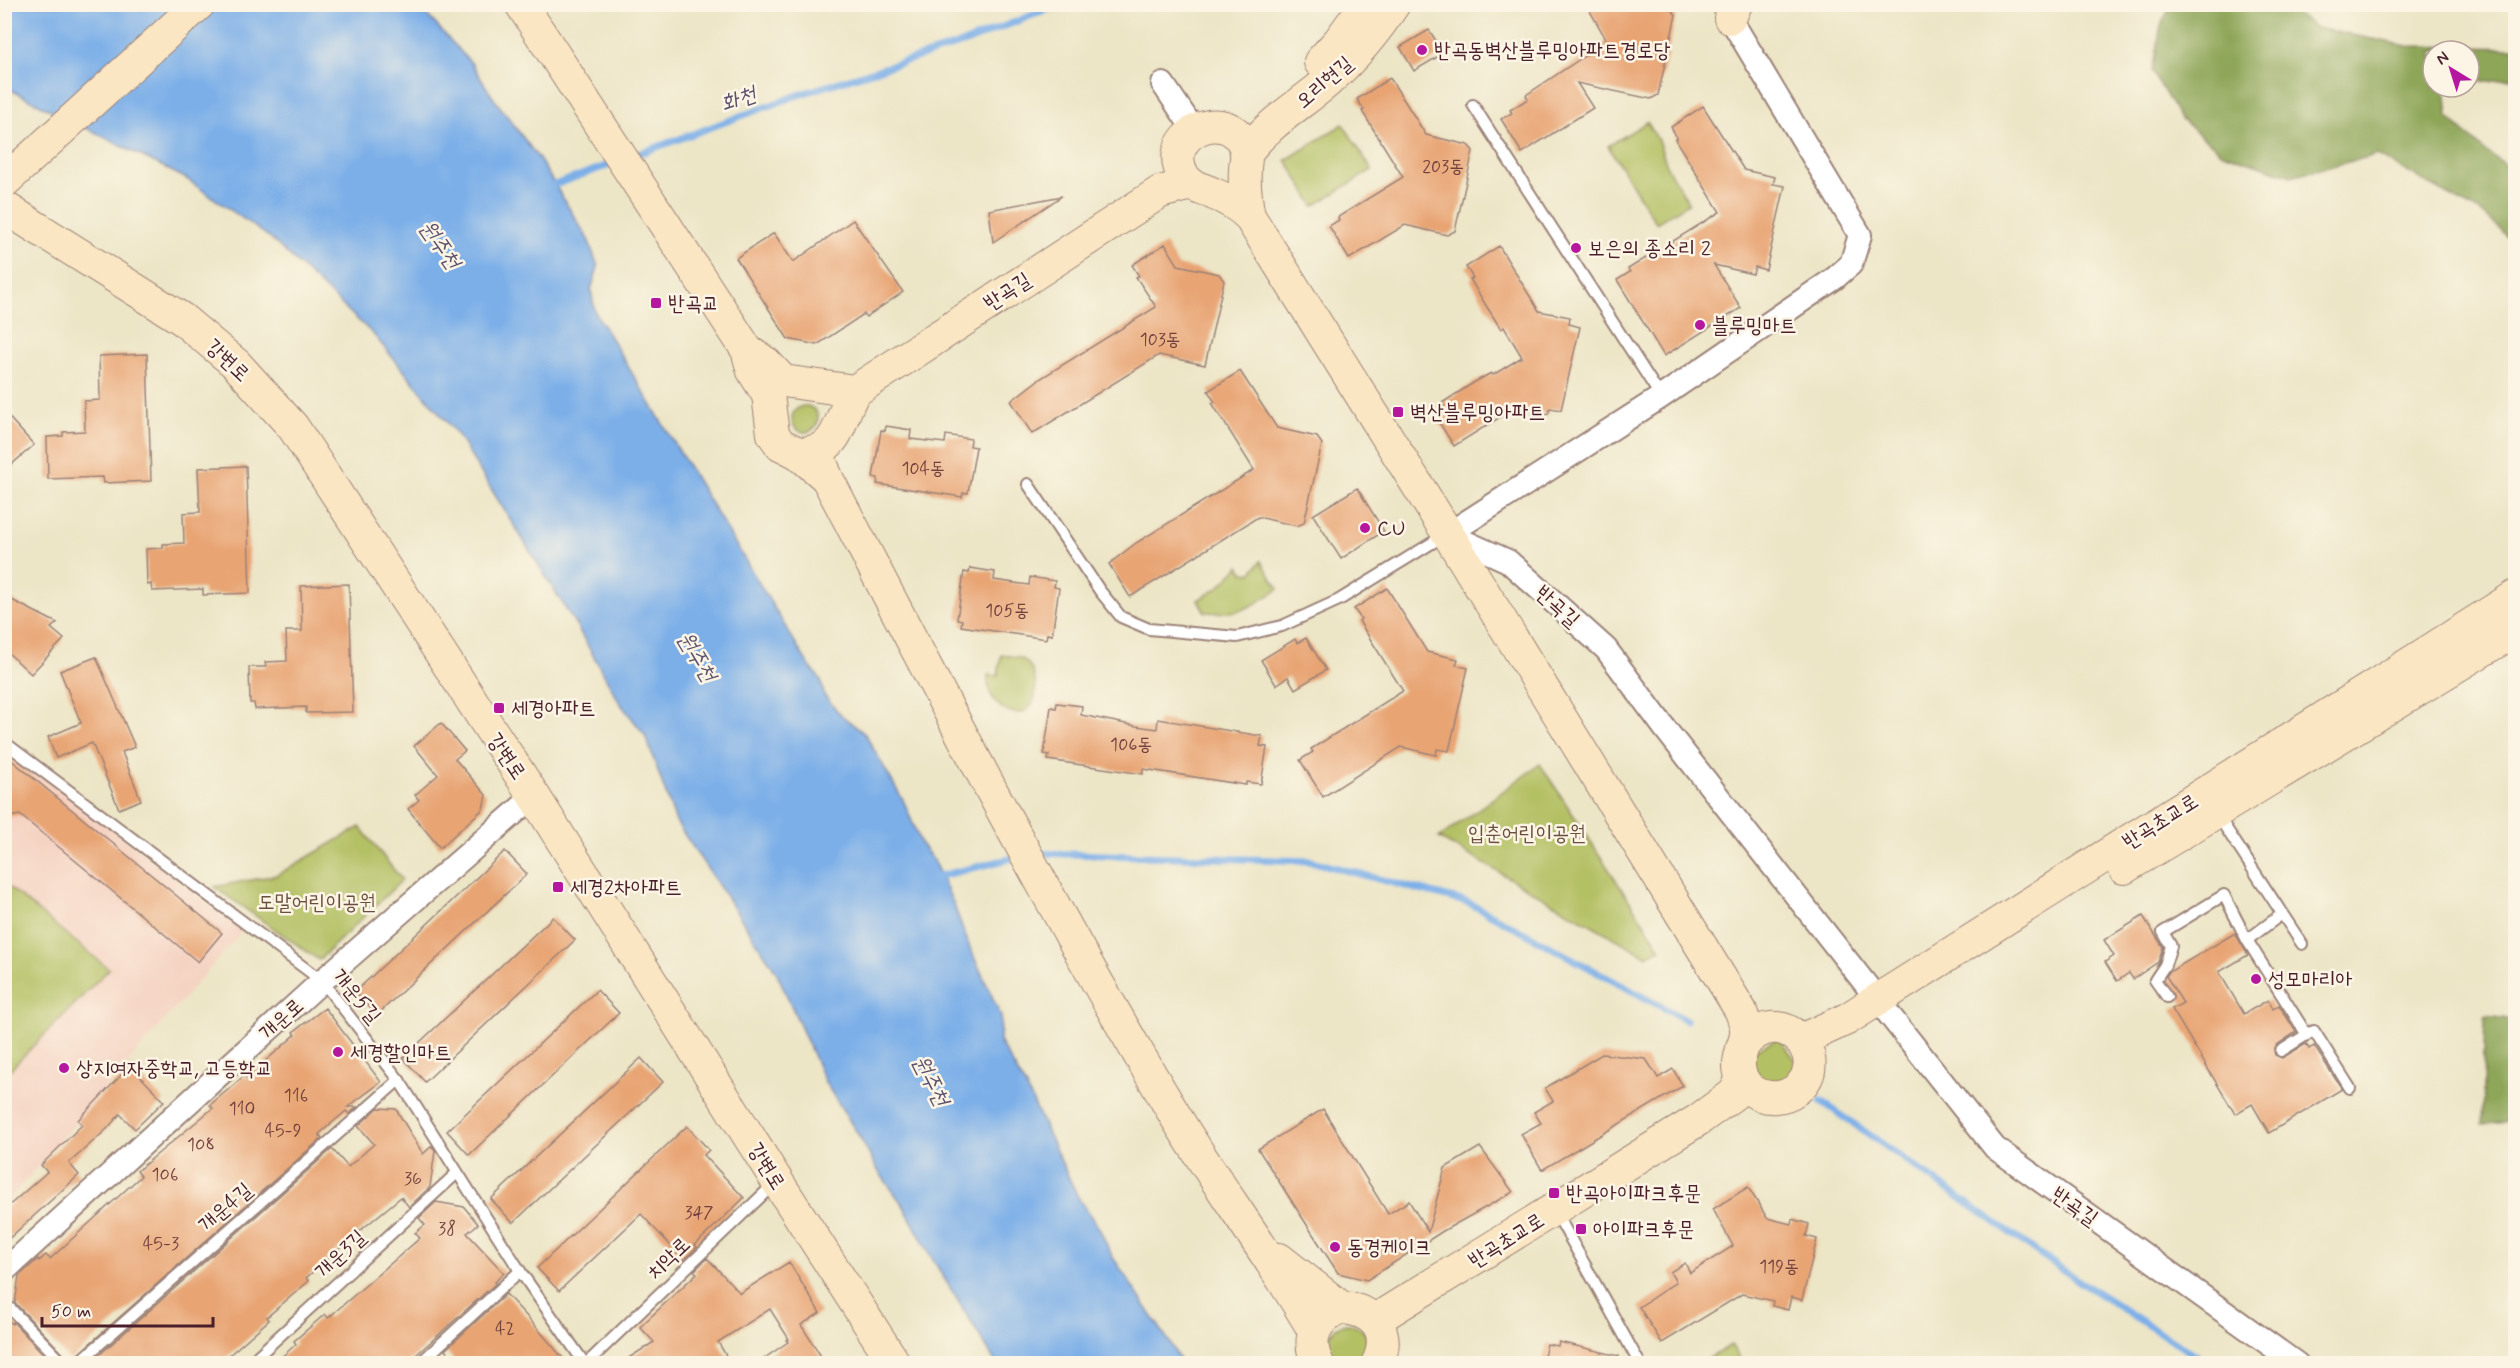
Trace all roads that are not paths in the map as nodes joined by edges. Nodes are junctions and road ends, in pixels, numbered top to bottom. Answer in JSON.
{"nodes":[{"id":1,"x":200,"y":4,"type":"edge"},
{"id":2,"x":521,"y":4,"type":"edge"},
{"id":3,"x":1366,"y":4,"type":"edge"},
{"id":4,"x":1394,"y":4,"type":"edge"},
{"id":5,"x":1732,"y":9,"type":"edge"},
{"id":6,"x":1163,"y":84,"type":"dead end"},
{"id":7,"x":1473,"y":105,"type":"dead end"},
{"id":8,"x":1194,"y":130,"type":"junction"},
{"id":9,"x":1240,"y":150,"type":"junction"},
{"id":10,"x":10,"y":178,"type":"edge"},
{"id":11,"x":1194,"y":180,"type":"junction"},
{"id":12,"x":4,"y":207,"type":"edge"},
{"id":13,"x":1249,"y":216,"type":"junction"},
{"id":14,"x":747,"y":350,"type":"junction"},
{"id":15,"x":810,"y":384,"type":"junction"},
{"id":16,"x":855,"y":391,"type":"junction"},
{"id":17,"x":1661,"y":397,"type":"junction"},
{"id":18,"x":841,"y":420,"type":"junction"},
{"id":19,"x":770,"y":423,"type":"junction"},
{"id":20,"x":814,"y":461,"type":"junction"},
{"id":21,"x":1028,"y":484,"type":"dead end"},
{"id":22,"x":1448,"y":534,"type":"junction"},
{"id":23,"x":2516,"y":596,"type":"edge"},
{"id":24,"x":2516,"y":630,"type":"edge"},
{"id":25,"x":4,"y":742,"type":"edge"},
{"id":26,"x":534,"y":796,"type":"junction"},
{"id":27,"x":2216,"y":813,"type":"junction"},
{"id":28,"x":2282,"y":914,"type":"junction"},
{"id":29,"x":2247,"y":940,"type":"junction"},
{"id":30,"x":2302,"y":944,"type":"dead end"},
{"id":31,"x":322,"y":981,"type":"junction"},
{"id":32,"x":2167,"y":997,"type":"dead end"},
{"id":33,"x":1883,"y":1006,"type":"junction"},
{"id":34,"x":1741,"y":1011,"type":"junction"},
{"id":35,"x":1768,"y":1028,"type":"junction"},
{"id":36,"x":2313,"y":1031,"type":"junction"},
{"id":37,"x":1742,"y":1047,"type":"junction"},
{"id":38,"x":2281,"y":1051,"type":"dead end"},
{"id":39,"x":1805,"y":1052,"type":"junction"},
{"id":40,"x":399,"y":1080,"type":"junction"},
{"id":41,"x":1750,"y":1087,"type":"junction"},
{"id":42,"x":2349,"y":1088,"type":"dead end"},
{"id":43,"x":457,"y":1173,"type":"junction"},
{"id":44,"x":777,"y":1181,"type":"junction"},
{"id":45,"x":1555,"y":1211,"type":"junction"},
{"id":46,"x":1262,"y":1246,"type":"junction"},
{"id":47,"x":4,"y":1270,"type":"edge"},
{"id":48,"x":520,"y":1271,"type":"junction"},
{"id":49,"x":4,"y":1302,"type":"edge"},
{"id":50,"x":1342,"y":1308,"type":"junction"},
{"id":51,"x":1375,"y":1320,"type":"junction"},
{"id":52,"x":1314,"y":1331,"type":"junction"},
{"id":53,"x":64,"y":1364,"type":"edge"},
{"id":54,"x":77,"y":1364,"type":"edge"},
{"id":55,"x":249,"y":1364,"type":"edge"},
{"id":56,"x":419,"y":1364,"type":"edge"},
{"id":57,"x":586,"y":1364,"type":"edge"},
{"id":58,"x":895,"y":1364,"type":"edge"},
{"id":59,"x":1318,"y":1364,"type":"edge"},
{"id":60,"x":1377,"y":1364,"type":"edge"},
{"id":61,"x":1640,"y":1364,"type":"edge"},
{"id":62,"x":2297,"y":1364,"type":"edge"}],
"edges":[{"from":1,"to":10,"type":"street"},
{"from":2,"to":14,"type":"street"},
{"from":3,"to":9,"type":"street","name":"오리현길"},
{"from":4,"to":9,"type":"street","name":"오리현길"},
{"from":5,"to":17,"type":"street"},
{"from":6,"to":8,"type":"street"},
{"from":7,"to":17,"type":"lane"},
{"from":8,"to":9,"type":"street"},
{"from":8,"to":11,"type":"street"},
{"from":9,"to":11,"type":"street"},
{"from":9,"to":13,"type":"street"},
{"from":11,"to":13,"type":"street"},
{"from":11,"to":16,"type":"street","name":"반곡길"},
{"from":12,"to":26,"type":"street","name":"강변로"},
{"from":13,"to":22,"type":"street"},
{"from":14,"to":15,"type":"street"},
{"from":14,"to":19,"type":"street"},
{"from":15,"to":16,"type":"street"},
{"from":15,"to":18,"type":"street"},
{"from":15,"to":19,"type":"street"},
{"from":16,"to":18,"type":"street"},
{"from":17,"to":22,"type":"street"},
{"from":18,"to":20,"type":"street"},
{"from":19,"to":20,"type":"street"},
{"from":20,"to":46,"type":"street"},
{"from":21,"to":22,"type":"lane"},
{"from":22,"to":33,"type":"street","name":"반곡길"},
{"from":22,"to":34,"type":"street"},
{"from":23,"to":33,"type":"street","name":"반곡초교로"},
{"from":24,"to":27,"type":"street","name":"반곡초교로"},
{"from":25,"to":31,"type":"lane","name":"개운5길"},
{"from":26,"to":31,"type":"street","name":"개운로"},
{"from":26,"to":44,"type":"street","name":"강변로"},
{"from":27,"to":28,"type":"lane"},
{"from":27,"to":33,"type":"street","name":"반곡초교로"},
{"from":28,"to":29,"type":"lane"},
{"from":28,"to":30,"type":"lane"},
{"from":29,"to":32,"type":"lane"},
{"from":29,"to":36,"type":"lane"},
{"from":31,"to":40,"type":"lane","name":"개운5길"},
{"from":31,"to":47,"type":"street","name":"개운로"},
{"from":33,"to":39,"type":"street","name":"반곡초교로"},
{"from":33,"to":62,"type":"street","name":"반곡길"},
{"from":34,"to":35,"type":"street"},
{"from":34,"to":37,"type":"street"},
{"from":35,"to":37,"type":"street"},
{"from":35,"to":39,"type":"street"},
{"from":36,"to":38,"type":"lane"},
{"from":36,"to":42,"type":"lane"},
{"from":37,"to":41,"type":"street"},
{"from":39,"to":41,"type":"street"},
{"from":40,"to":43,"type":"lane","name":"개운5길"},
{"from":40,"to":54,"type":"lane","name":"개운4길"},
{"from":41,"to":45,"type":"street","name":"반곡초교로"},
{"from":43,"to":48,"type":"lane","name":"개운5길"},
{"from":43,"to":55,"type":"lane","name":"개운3길"},
{"from":44,"to":57,"type":"lane","name":"치악로"},
{"from":44,"to":58,"type":"street","name":"강변로"},
{"from":45,"to":51,"type":"street","name":"반곡초교로"},
{"from":45,"to":61,"type":"lane"},
{"from":46,"to":50,"type":"street"},
{"from":46,"to":52,"type":"street"},
{"from":48,"to":56,"type":"lane"},
{"from":48,"to":57,"type":"lane","name":"개운5길"},
{"from":49,"to":53,"type":"lane"},
{"from":50,"to":51,"type":"street"},
{"from":50,"to":52,"type":"street"},
{"from":51,"to":60,"type":"street"},
{"from":52,"to":59,"type":"street"}]}
